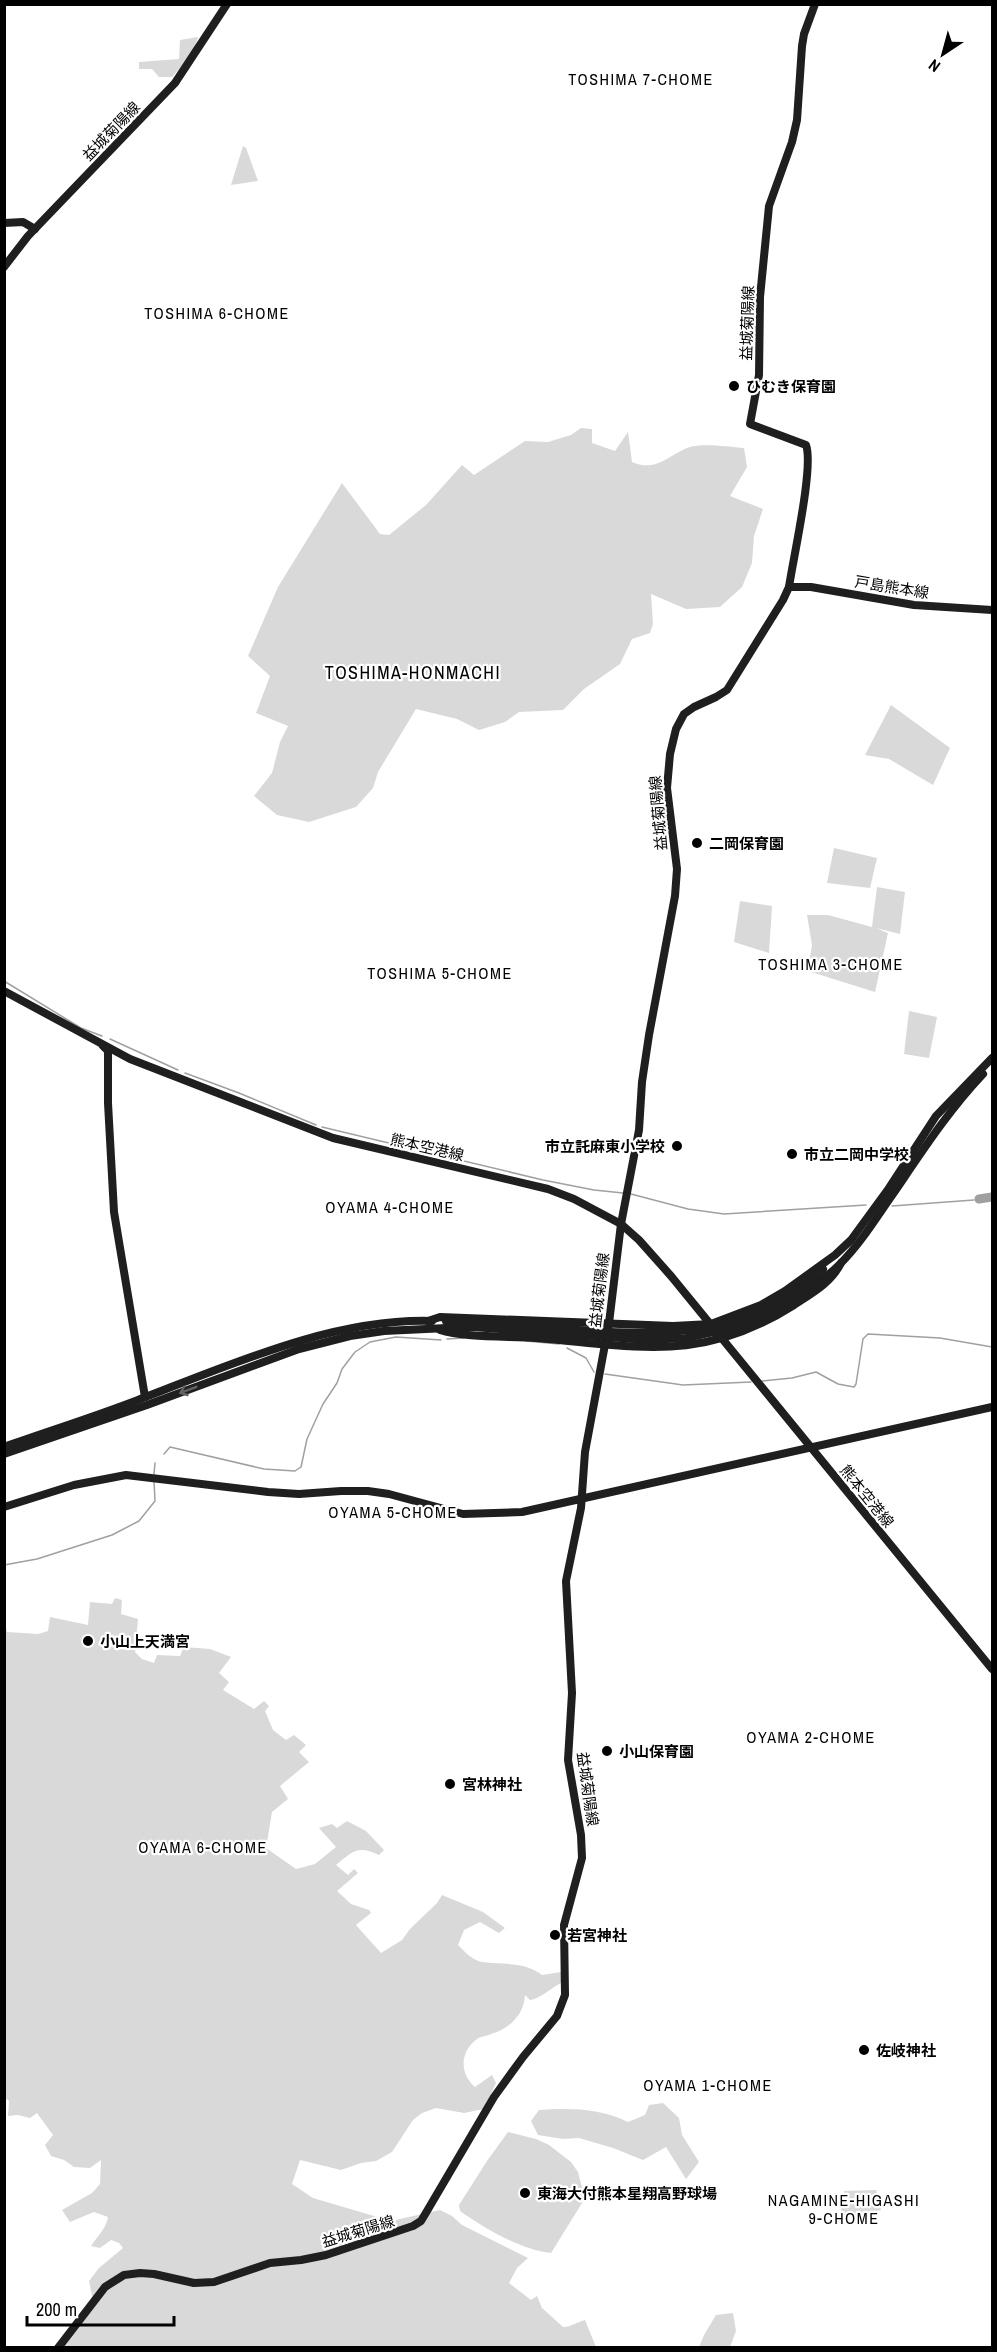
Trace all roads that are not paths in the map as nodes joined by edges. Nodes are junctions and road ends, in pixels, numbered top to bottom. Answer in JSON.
{"nodes":[{"id":1,"x":227,"y":4,"type":"edge"},
{"id":2,"x":815,"y":4,"type":"edge"},
{"id":3,"x":4,"y":223,"type":"edge"},
{"id":4,"x":35,"y":230,"type":"junction"},
{"id":5,"x":4,"y":267,"type":"edge"},
{"id":6,"x":789,"y":587,"type":"junction"},
{"id":7,"x":993,"y":610,"type":"edge"},
{"id":8,"x":4,"y":991,"type":"edge"},
{"id":9,"x":102,"y":1045,"type":"junction"},
{"id":10,"x":993,"y":1058,"type":"edge"},
{"id":11,"x":993,"y":1064,"type":"edge"},
{"id":12,"x":621,"y":1224,"type":"junction"},
{"id":13,"x":834,"y":1256,"type":"junction"},
{"id":14,"x":841,"y":1263,"type":"junction"},
{"id":15,"x":826,"y":1271,"type":"junction"},
{"id":16,"x":609,"y":1323,"type":"junction"},
{"id":17,"x":711,"y":1323,"type":"junction"},
{"id":18,"x":431,"y":1324,"type":"junction"},
{"id":19,"x":723,"y":1339,"type":"junction"},
{"id":20,"x":605,"y":1346,"type":"junction"},
{"id":21,"x":146,"y":1401,"type":"junction"},
{"id":22,"x":993,"y":1407,"type":"edge"},
{"id":23,"x":4,"y":1447,"type":"edge"},
{"id":24,"x":812,"y":1449,"type":"junction"},
{"id":25,"x":4,"y":1454,"type":"edge"},
{"id":26,"x":582,"y":1499,"type":"junction"},
{"id":27,"x":4,"y":1507,"type":"edge"},
{"id":28,"x":993,"y":1669,"type":"edge"},
{"id":29,"x":58,"y":2348,"type":"edge"}],
"edges":[{"from":1,"to":4,"type":"main road","name":"益城菊陽線"},
{"from":2,"to":6,"type":"main road","name":"益城菊陽線"},
{"from":3,"to":4,"type":"main road"},
{"from":4,"to":5,"type":"main road","name":"益城菊陽線"},
{"from":6,"to":7,"type":"main road","name":"戸島熊本線"},
{"from":6,"to":12,"type":"main road","name":"益城菊陽線"},
{"from":8,"to":9,"type":"main road","name":"熊本空港線"},
{"from":9,"to":12,"type":"main road","name":"熊本空港線"},
{"from":9,"to":21,"type":"main road"},
{"from":10,"to":13,"type":"main road"},
{"from":11,"to":14,"type":"main road"},
{"from":12,"to":16,"type":"main road","name":"益城菊陽線"},
{"from":12,"to":17,"type":"main road","name":"熊本空港線"},
{"from":13,"to":15,"type":"main road"},
{"from":13,"to":17,"type":"main road"},
{"from":14,"to":15,"type":"main road"},
{"from":14,"to":19,"type":"main road"},
{"from":15,"to":18,"type":"main road","bridge":true},
{"from":16,"to":17,"type":"main road"},
{"from":16,"to":18,"type":"main road"},
{"from":16,"to":20,"type":"main road","name":"益城菊陽線"},
{"from":17,"to":19,"type":"main road","name":"熊本空港線"},
{"from":18,"to":20,"type":"main road"},
{"from":18,"to":21,"type":"main road"},
{"from":19,"to":20,"type":"main road"},
{"from":19,"to":24,"type":"main road","name":"熊本空港線"},
{"from":20,"to":26,"type":"main road","name":"益城菊陽線"},
{"from":21,"to":23,"type":"main road"},
{"from":21,"to":25,"type":"main road"},
{"from":22,"to":24,"type":"main road"},
{"from":24,"to":26,"type":"main road"},
{"from":24,"to":28,"type":"main road","name":"熊本空港線"},
{"from":26,"to":27,"type":"main road"},
{"from":26,"to":29,"type":"main road","name":"益城菊陽線"}]}
